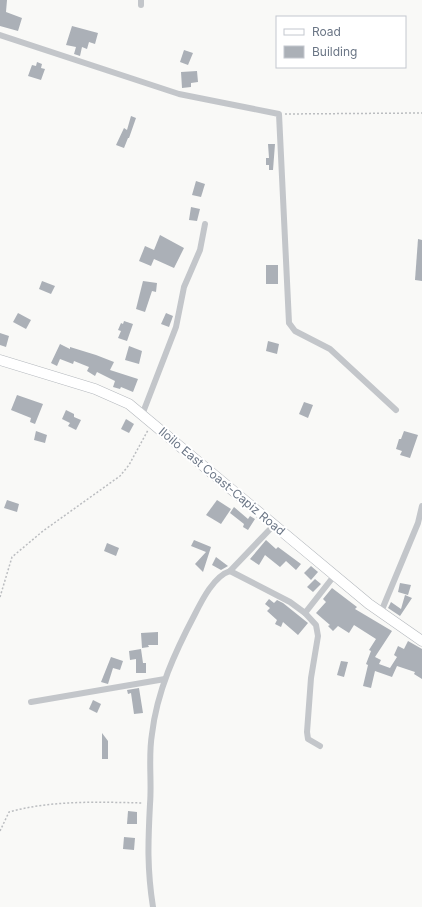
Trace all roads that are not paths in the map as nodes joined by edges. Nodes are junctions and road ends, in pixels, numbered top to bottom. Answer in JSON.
{"nodes":[{"id":1,"x":0,"y":35,"type":"edge"},
{"id":2,"x":205,"y":224,"type":"dead end"},
{"id":3,"x":0,"y":360,"type":"edge"},
{"id":4,"x":396,"y":410,"type":"dead end"},
{"id":5,"x":142,"y":415,"type":"junction"},
{"id":6,"x":422,"y":506,"type":"edge"},
{"id":7,"x":274,"y":525,"type":"junction"},
{"id":8,"x":230,"y":571,"type":"junction"},
{"id":9,"x":334,"y":576,"type":"junction"},
{"id":10,"x":381,"y":612,"type":"junction"},
{"id":11,"x":305,"y":614,"type":"junction"},
{"id":12,"x":422,"y":642,"type":"edge"},
{"id":13,"x":165,"y":679,"type":"junction"},
{"id":14,"x":31,"y":702,"type":"dead end"},
{"id":15,"x":320,"y":746,"type":"dead end"},
{"id":16,"x":153,"y":907,"type":"edge"}],
"edges":[{"from":1,"to":4,"type":"street"},
{"from":2,"to":5,"type":"street"},
{"from":3,"to":5,"type":"main road","name":"Iloilo East Coast-Capiz Road"},
{"from":5,"to":7,"type":"main road","name":"Iloilo East Coast-Capiz Road"},
{"from":6,"to":10,"type":"street"},
{"from":7,"to":8,"type":"street"},
{"from":7,"to":9,"type":"main road","name":"Iloilo East Coast-Capiz Road"},
{"from":8,"to":11,"type":"street"},
{"from":8,"to":13,"type":"street"},
{"from":9,"to":10,"type":"main road","name":"Iloilo East Coast-Capiz Road"},
{"from":9,"to":11,"type":"street"},
{"from":10,"to":12,"type":"main road","name":"Iloilo East Coast-Capiz Road"},
{"from":11,"to":15,"type":"street"},
{"from":13,"to":14,"type":"street"},
{"from":13,"to":16,"type":"street"}]}
